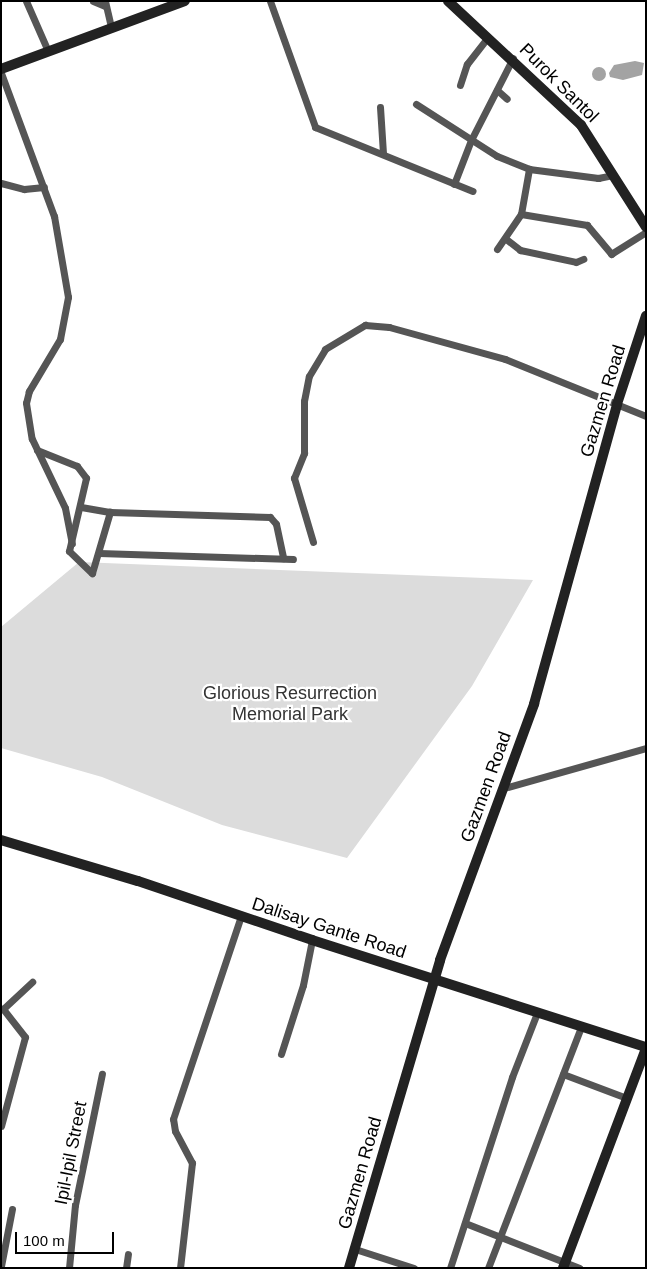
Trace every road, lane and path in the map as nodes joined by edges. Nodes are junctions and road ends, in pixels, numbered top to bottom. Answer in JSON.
{"nodes":[{"id":1,"x":26,"y":1,"type":"edge"},
{"id":2,"x":93,"y":1,"type":"edge"},
{"id":3,"x":270,"y":1,"type":"edge"},
{"id":4,"x":448,"y":1,"type":"edge"},
{"id":5,"x":181,"y":2,"type":"edge"},
{"id":6,"x":105,"y":4,"type":"edge"},
{"id":7,"x":111,"y":28,"type":"junction"},
{"id":8,"x":488,"y":37,"type":"junction"},
{"id":9,"x":48,"y":51,"type":"junction"},
{"id":10,"x":513,"y":58,"type":"junction"},
{"id":11,"x":1,"y":68,"type":"edge"},
{"id":12,"x":1,"y":73,"type":"edge"},
{"id":13,"x":460,"y":85,"type":"dead end"},
{"id":14,"x":497,"y":90,"type":"junction"},
{"id":15,"x":507,"y":99,"type":"dead end"},
{"id":16,"x":416,"y":104,"type":"dead end"},
{"id":17,"x":380,"y":107,"type":"dead end"},
{"id":18,"x":471,"y":140,"type":"junction"},
{"id":19,"x":383,"y":153,"type":"junction"},
{"id":20,"x":529,"y":169,"type":"junction"},
{"id":21,"x":613,"y":175,"type":"junction"},
{"id":22,"x":1,"y":183,"type":"edge"},
{"id":23,"x":454,"y":184,"type":"junction"},
{"id":24,"x":44,"y":187,"type":"junction"},
{"id":25,"x":473,"y":191,"type":"dead end"},
{"id":26,"x":521,"y":214,"type":"junction"},
{"id":27,"x":646,"y":227,"type":"edge"},
{"id":28,"x":646,"y":232,"type":"edge"},
{"id":29,"x":506,"y":240,"type":"junction"},
{"id":30,"x":497,"y":249,"type":"dead end"},
{"id":31,"x":583,"y":259,"type":"dead end"},
{"id":32,"x":646,"y":316,"type":"edge"},
{"id":33,"x":617,"y":404,"type":"junction"},
{"id":34,"x":646,"y":416,"type":"edge"},
{"id":35,"x":37,"y":450,"type":"junction"},
{"id":36,"x":81,"y":507,"type":"junction"},
{"id":37,"x":110,"y":512,"type":"junction"},
{"id":38,"x":313,"y":542,"type":"dead end"},
{"id":39,"x":72,"y":543,"type":"junction"},
{"id":40,"x":99,"y":553,"type":"junction"},
{"id":41,"x":283,"y":558,"type":"junction"},
{"id":42,"x":293,"y":559,"type":"dead end"},
{"id":43,"x":646,"y":748,"type":"edge"},
{"id":44,"x":504,"y":788,"type":"junction"},
{"id":45,"x":1,"y":840,"type":"edge"},
{"id":46,"x":241,"y":916,"type":"junction"},
{"id":47,"x":312,"y":940,"type":"junction"},
{"id":48,"x":434,"y":979,"type":"junction"},
{"id":49,"x":32,"y":982,"type":"dead end"},
{"id":50,"x":537,"y":1013,"type":"junction"},
{"id":51,"x":581,"y":1027,"type":"junction"},
{"id":52,"x":646,"y":1048,"type":"edge"},
{"id":53,"x":281,"y":1054,"type":"dead end"},
{"id":54,"x":102,"y":1074,"type":"dead end"},
{"id":55,"x":563,"y":1074,"type":"junction"},
{"id":56,"x":627,"y":1098,"type":"junction"},
{"id":57,"x":1,"y":1126,"type":"edge"},
{"id":58,"x":12,"y":1209,"type":"dead end"},
{"id":59,"x":465,"y":1223,"type":"junction"},
{"id":60,"x":500,"y":1237,"type":"junction"},
{"id":61,"x":355,"y":1249,"type":"junction"},
{"id":62,"x":128,"y":1254,"type":"dead end"},
{"id":63,"x":564,"y":1265,"type":"edge"},
{"id":64,"x":1,"y":1266,"type":"edge"},
{"id":65,"x":69,"y":1268,"type":"edge"},
{"id":66,"x":126,"y":1268,"type":"edge"},
{"id":67,"x":180,"y":1268,"type":"edge"},
{"id":68,"x":349,"y":1268,"type":"edge"},
{"id":69,"x":414,"y":1268,"type":"edge"},
{"id":70,"x":450,"y":1268,"type":"edge"},
{"id":71,"x":488,"y":1268,"type":"edge"},
{"id":72,"x":579,"y":1268,"type":"edge"}],
"edges":[{"from":1,"to":9,"type":"street"},
{"from":2,"to":6,"type":"street"},
{"from":3,"to":19,"type":"street"},
{"from":4,"to":8,"type":"street","name":"Purok Santol"},
{"from":5,"to":7,"type":"street"},
{"from":6,"to":7,"type":"street"},
{"from":7,"to":9,"type":"street"},
{"from":8,"to":10,"type":"street","name":"Purok Santol"},
{"from":8,"to":13,"type":"street"},
{"from":9,"to":11,"type":"street"},
{"from":10,"to":14,"type":"street"},
{"from":10,"to":21,"type":"street","name":"Purok Santol"},
{"from":12,"to":24,"type":"street"},
{"from":14,"to":15,"type":"street"},
{"from":14,"to":18,"type":"street"},
{"from":16,"to":18,"type":"street"},
{"from":17,"to":19,"type":"street"},
{"from":18,"to":20,"type":"street"},
{"from":18,"to":23,"type":"street"},
{"from":19,"to":23,"type":"street"},
{"from":20,"to":21,"type":"street"},
{"from":20,"to":26,"type":"street"},
{"from":21,"to":27,"type":"street","name":"Purok Santol"},
{"from":22,"to":24,"type":"street"},
{"from":23,"to":25,"type":"street"},
{"from":24,"to":35,"type":"street"},
{"from":26,"to":28,"type":"street"},
{"from":26,"to":29,"type":"street"},
{"from":29,"to":30,"type":"street"},
{"from":29,"to":31,"type":"street"},
{"from":32,"to":33,"type":"street","name":"Gazmen Road"},
{"from":33,"to":34,"type":"street"},
{"from":33,"to":38,"type":"street"},
{"from":33,"to":44,"type":"street","name":"Gazmen Road"},
{"from":35,"to":36,"type":"street"},
{"from":35,"to":39,"type":"street"},
{"from":36,"to":37,"type":"street"},
{"from":36,"to":39,"type":"street"},
{"from":37,"to":40,"type":"street"},
{"from":37,"to":41,"type":"street"},
{"from":39,"to":40,"type":"street"},
{"from":40,"to":41,"type":"street"},
{"from":41,"to":42,"type":"street"},
{"from":43,"to":44,"type":"street"},
{"from":44,"to":48,"type":"street","name":"Gazmen Road"},
{"from":45,"to":46,"type":"street","name":"Dalisay Gante Road"},
{"from":46,"to":47,"type":"street","name":"Dalisay Gante Road"},
{"from":46,"to":67,"type":"street"},
{"from":47,"to":48,"type":"street","name":"Dalisay Gante Road"},
{"from":47,"to":53,"type":"street"},
{"from":48,"to":50,"type":"street","name":"Dalisay Gante Road"},
{"from":48,"to":61,"type":"street","name":"Gazmen Road"},
{"from":49,"to":57,"type":"street"},
{"from":50,"to":51,"type":"street","name":"Dalisay Gante Road"},
{"from":50,"to":59,"type":"street"},
{"from":51,"to":52,"type":"street","name":"Dalisay Gante Road"},
{"from":51,"to":55,"type":"street"},
{"from":52,"to":56,"type":"street"},
{"from":54,"to":65,"type":"street","name":"Ipil-Ipil Street"},
{"from":55,"to":56,"type":"street"},
{"from":55,"to":60,"type":"street"},
{"from":56,"to":63,"type":"street"},
{"from":58,"to":64,"type":"street"},
{"from":59,"to":60,"type":"street"},
{"from":59,"to":70,"type":"street"},
{"from":60,"to":63,"type":"street"},
{"from":60,"to":71,"type":"street"},
{"from":61,"to":68,"type":"street","name":"Gazmen Road"},
{"from":61,"to":69,"type":"street"},
{"from":62,"to":66,"type":"street"},
{"from":63,"to":72,"type":"street"}]}
